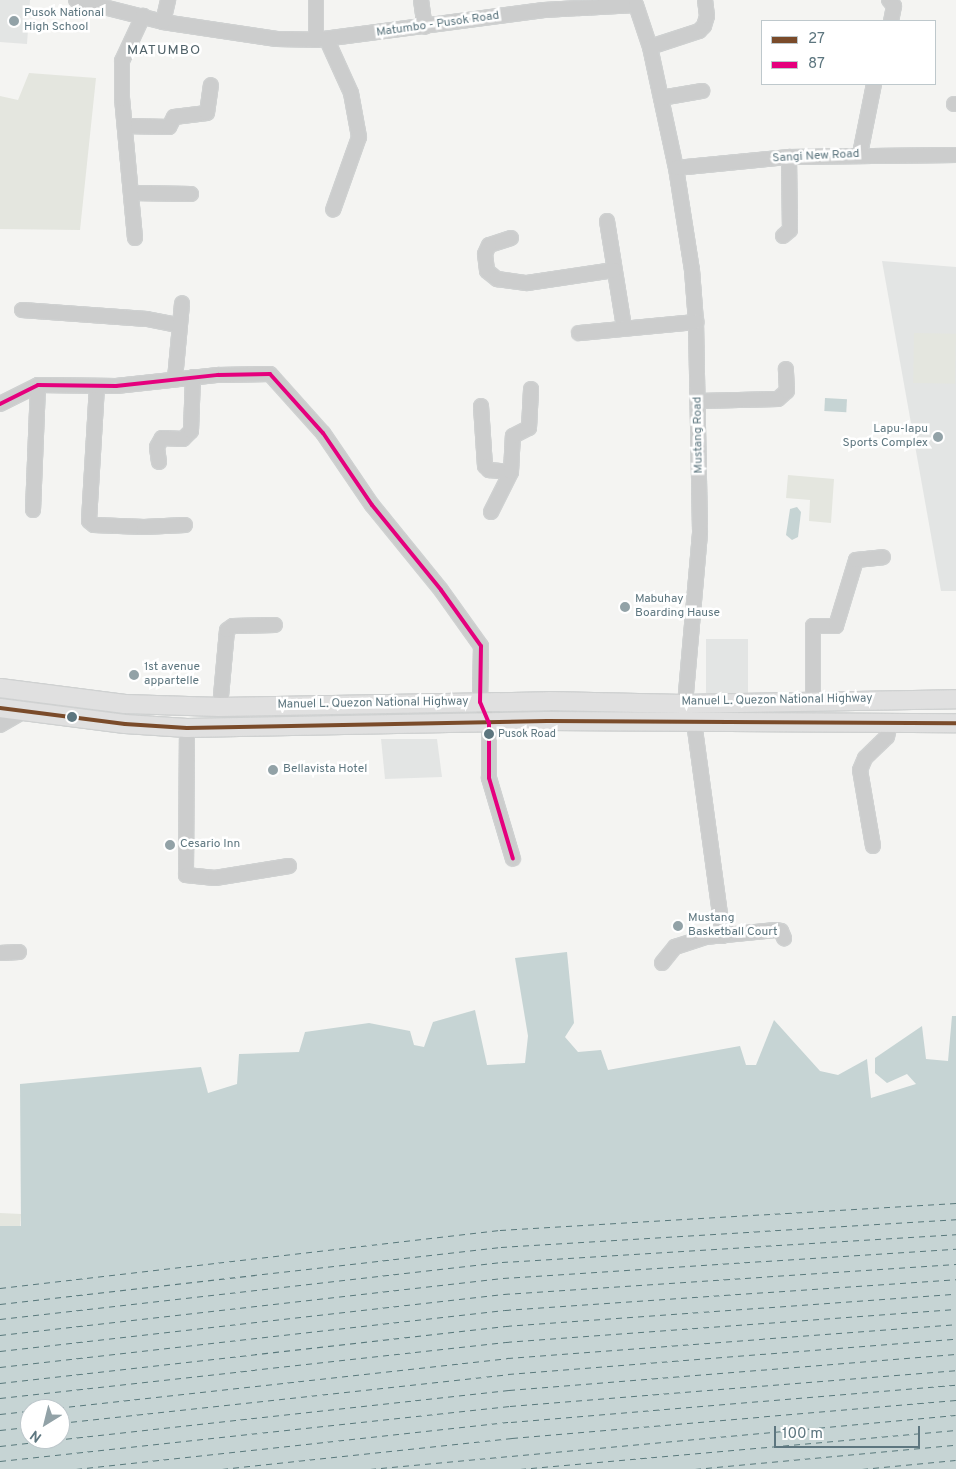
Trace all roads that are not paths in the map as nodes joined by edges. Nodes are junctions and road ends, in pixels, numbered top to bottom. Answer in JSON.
{"nodes":[{"id":1,"x":76,"y":0,"type":"edge"},
{"id":2,"x":168,"y":0,"type":"edge"},
{"id":3,"x":316,"y":0,"type":"edge"},
{"id":4,"x":421,"y":0,"type":"edge"},
{"id":5,"x":705,"y":0,"type":"edge"},
{"id":6,"x":888,"y":0,"type":"edge"},
{"id":7,"x":101,"y":2,"type":"edge"},
{"id":8,"x":636,"y":3,"type":"edge"},
{"id":9,"x":143,"y":16,"type":"junction"},
{"id":10,"x":891,"y":20,"type":"edge"},
{"id":11,"x":164,"y":22,"type":"junction"},
{"id":12,"x":425,"y":27,"type":"junction"},
{"id":13,"x":321,"y":40,"type":"junction"},
{"id":14,"x":650,"y":47,"type":"junction"},
{"id":15,"x":210,"y":85,"type":"dead end"},
{"id":16,"x":874,"y":85,"type":"edge"},
{"id":17,"x":702,"y":91,"type":"dead end"},
{"id":18,"x":661,"y":98,"type":"junction"},
{"id":19,"x":125,"y":126,"type":"junction"},
{"id":20,"x":860,"y":154,"type":"junction"},
{"id":21,"x":956,"y":155,"type":"edge"},
{"id":22,"x":789,"y":157,"type":"junction"},
{"id":23,"x":676,"y":168,"type":"junction"},
{"id":24,"x":132,"y":193,"type":"junction"},
{"id":25,"x":192,"y":194,"type":"dead end"},
{"id":26,"x":333,"y":210,"type":"dead end"},
{"id":27,"x":607,"y":221,"type":"dead end"},
{"id":28,"x":782,"y":236,"type":"dead end"},
{"id":29,"x":135,"y":238,"type":"dead end"},
{"id":30,"x":510,"y":238,"type":"dead end"},
{"id":31,"x":614,"y":270,"type":"junction"},
{"id":32,"x":182,"y":303,"type":"dead end"},
{"id":33,"x":22,"y":310,"type":"dead end"},
{"id":34,"x":696,"y":322,"type":"junction"},
{"id":35,"x":179,"y":325,"type":"junction"},
{"id":36,"x":624,"y":327,"type":"junction"},
{"id":37,"x":579,"y":333,"type":"dead end"},
{"id":38,"x":786,"y":368,"type":"dead end"},
{"id":39,"x":193,"y":377,"type":"junction"},
{"id":40,"x":175,"y":379,"type":"junction"},
{"id":41,"x":38,"y":385,"type":"junction"},
{"id":42,"x":97,"y":386,"type":"junction"},
{"id":43,"x":531,"y":389,"type":"dead end"},
{"id":44,"x":699,"y":401,"type":"junction"},
{"id":45,"x":0,"y":404,"type":"edge"},
{"id":46,"x":481,"y":406,"type":"dead end"},
{"id":47,"x":159,"y":462,"type":"dead end"},
{"id":48,"x":511,"y":472,"type":"junction"},
{"id":49,"x":33,"y":510,"type":"dead end"},
{"id":50,"x":491,"y":512,"type":"dead end"},
{"id":51,"x":185,"y":525,"type":"dead end"},
{"id":52,"x":883,"y":557,"type":"dead end"},
{"id":53,"x":275,"y":625,"type":"dead end"},
{"id":54,"x":0,"y":688,"type":"edge"},
{"id":55,"x":956,"y":699,"type":"edge"},
{"id":56,"x":813,"y":700,"type":"junction"},
{"id":57,"x":480,"y":702,"type":"junction"},
{"id":58,"x":685,"y":703,"type":"junction"},
{"id":59,"x":125,"y":704,"type":"junction"},
{"id":60,"x":220,"y":707,"type":"junction"},
{"id":61,"x":0,"y":708,"type":"edge"},
{"id":62,"x":24,"y":711,"type":"junction"},
{"id":63,"x":0,"y":716,"type":"edge"},
{"id":64,"x":694,"y":722,"type":"junction"},
{"id":65,"x":890,"y":722,"type":"junction"},
{"id":66,"x":489,"y":723,"type":"junction"},
{"id":67,"x":956,"y":723,"type":"edge"},
{"id":68,"x":124,"y":724,"type":"junction"},
{"id":69,"x":0,"y":725,"type":"edge"},
{"id":70,"x":187,"y":728,"type":"junction"},
{"id":71,"x":873,"y":846,"type":"dead end"},
{"id":72,"x":513,"y":859,"type":"dead end"},
{"id":73,"x":289,"y":866,"type":"dead end"},
{"id":74,"x":724,"y":936,"type":"junction"},
{"id":75,"x":784,"y":938,"type":"dead end"},
{"id":76,"x":18,"y":952,"type":"dead end"},
{"id":77,"x":0,"y":953,"type":"edge"},
{"id":78,"x":662,"y":963,"type":"dead end"}],
"edges":[{"from":1,"to":7,"type":"street","name":"Matumbo - Pusok Road"},
{"from":2,"to":11,"type":"street"},
{"from":3,"to":13,"type":"street"},
{"from":4,"to":12,"type":"street"},
{"from":5,"to":14,"type":"street"},
{"from":6,"to":10,"type":"street"},
{"from":7,"to":9,"type":"street","name":"Matumbo - Pusok Road"},
{"from":8,"to":12,"type":"street","name":"Matumbo - Pusok Road"},
{"from":8,"to":14,"type":"street","name":"Matumbo - Pusok Road"},
{"from":9,"to":11,"type":"street","name":"Matumbo - Pusok Road"},
{"from":9,"to":19,"type":"street"},
{"from":11,"to":13,"type":"street","name":"Matumbo - Pusok Road"},
{"from":12,"to":13,"type":"street","name":"Matumbo - Pusok Road"},
{"from":13,"to":26,"type":"street"},
{"from":14,"to":18,"type":"street","name":"Matumbo - Pusok Road"},
{"from":15,"to":19,"type":"street"},
{"from":16,"to":20,"type":"street"},
{"from":17,"to":18,"type":"street"},
{"from":18,"to":23,"type":"street","name":"Matumbo - Pusok Road"},
{"from":19,"to":24,"type":"street"},
{"from":20,"to":21,"type":"street","name":"Sangi New Road"},
{"from":20,"to":22,"type":"street","name":"Sangi New Road"},
{"from":22,"to":23,"type":"street","name":"Sangi New Road"},
{"from":22,"to":28,"type":"street"},
{"from":23,"to":34,"type":"street","name":"Mustang Road"},
{"from":24,"to":25,"type":"street"},
{"from":24,"to":29,"type":"street"},
{"from":27,"to":31,"type":"street"},
{"from":30,"to":31,"type":"street"},
{"from":31,"to":36,"type":"street"},
{"from":32,"to":35,"type":"street"},
{"from":33,"to":35,"type":"street"},
{"from":34,"to":36,"type":"street"},
{"from":34,"to":44,"type":"street","name":"Mustang Road"},
{"from":35,"to":40,"type":"street"},
{"from":36,"to":37,"type":"street"},
{"from":38,"to":44,"type":"street"},
{"from":39,"to":40,"type":"street"},
{"from":39,"to":47,"type":"street"},
{"from":39,"to":57,"type":"street"},
{"from":40,"to":42,"type":"street"},
{"from":41,"to":42,"type":"street"},
{"from":41,"to":45,"type":"street"},
{"from":41,"to":49,"type":"street"},
{"from":42,"to":51,"type":"street"},
{"from":43,"to":48,"type":"street"},
{"from":44,"to":58,"type":"street","name":"Mustang Road"},
{"from":46,"to":48,"type":"street"},
{"from":48,"to":50,"type":"street"},
{"from":52,"to":56,"type":"street"},
{"from":53,"to":60,"type":"street"},
{"from":54,"to":59,"type":"main road","name":"Manuel L. Quezon National Highway"},
{"from":55,"to":56,"type":"main road","name":"Manuel L. Quezon National Highway"},
{"from":56,"to":58,"type":"main road","name":"Manuel L. Quezon National Highway"},
{"from":57,"to":58,"type":"main road","name":"Manuel L. Quezon National Highway"},
{"from":57,"to":60,"type":"main road","name":"Manuel L. Quezon National Highway"},
{"from":57,"to":66,"type":"street"},
{"from":59,"to":60,"type":"main road","name":"Manuel L. Quezon National Highway"},
{"from":59,"to":68,"type":"main road"},
{"from":61,"to":62,"type":"main road","name":"Manuel L. Quezon National Highway"},
{"from":62,"to":63,"type":"main road"},
{"from":62,"to":68,"type":"main road","name":"Manuel L. Quezon National Highway"},
{"from":62,"to":69,"type":"street"},
{"from":64,"to":65,"type":"main road","name":"Manuel L. Quezon National Highway"},
{"from":64,"to":66,"type":"main road","name":"Manuel L. Quezon National Highway"},
{"from":64,"to":74,"type":"street"},
{"from":65,"to":67,"type":"main road","name":"Manuel L. Quezon National Highway"},
{"from":65,"to":71,"type":"street"},
{"from":66,"to":70,"type":"main road","name":"Manuel L. Quezon National Highway"},
{"from":66,"to":72,"type":"street"},
{"from":68,"to":70,"type":"main road","name":"Manuel L. Quezon National Highway"},
{"from":70,"to":73,"type":"street"},
{"from":74,"to":75,"type":"street"},
{"from":74,"to":78,"type":"street"},
{"from":76,"to":77,"type":"street"}]}
